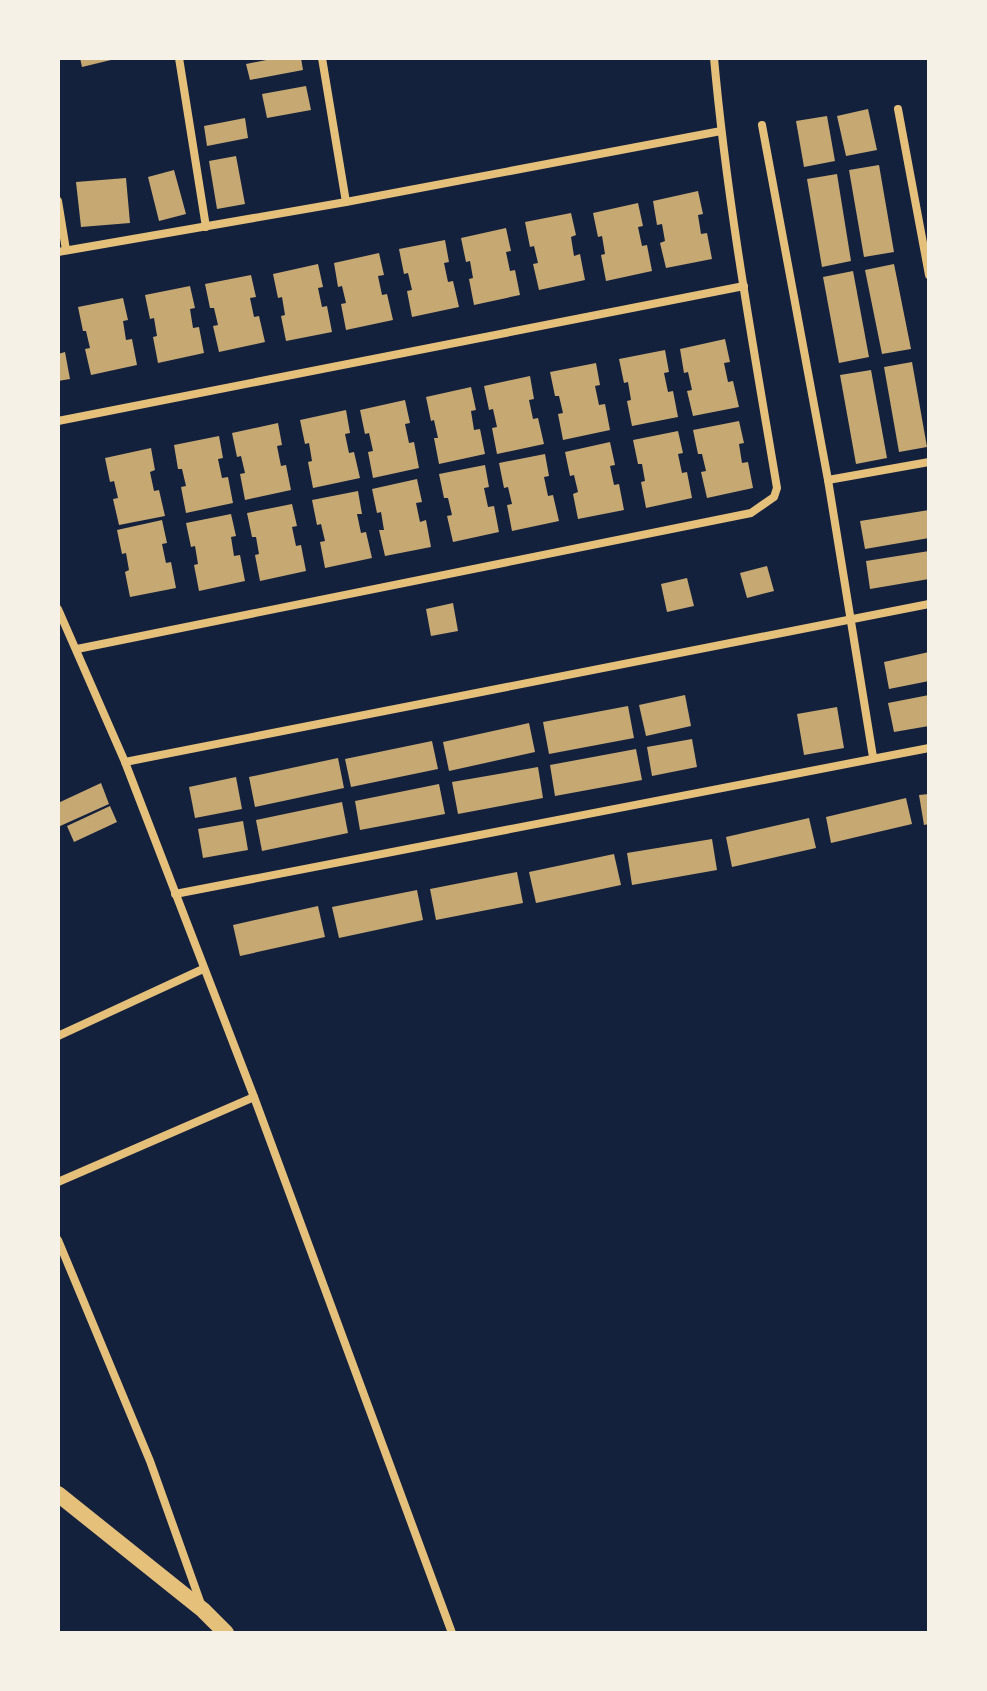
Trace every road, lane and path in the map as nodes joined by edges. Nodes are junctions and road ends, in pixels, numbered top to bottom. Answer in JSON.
{"nodes":[{"id":1,"x":179,"y":58,"type":"edge"},
{"id":2,"x":322,"y":58,"type":"edge"},
{"id":3,"x":714,"y":58,"type":"edge"},
{"id":4,"x":898,"y":109,"type":"dead end"},
{"id":5,"x":762,"y":125,"type":"dead end"},
{"id":6,"x":721,"y":131,"type":"junction"},
{"id":7,"x":58,"y":201,"type":"edge"},
{"id":8,"x":346,"y":202,"type":"junction"},
{"id":9,"x":206,"y":227,"type":"junction"},
{"id":10,"x":62,"y":251,"type":"edge"},
{"id":11,"x":929,"y":275,"type":"edge"},
{"id":12,"x":744,"y":286,"type":"junction"},
{"id":13,"x":58,"y":421,"type":"edge"},
{"id":14,"x":929,"y":462,"type":"edge"},
{"id":15,"x":828,"y":480,"type":"junction"},
{"id":16,"x":929,"y":604,"type":"edge"},
{"id":17,"x":58,"y":609,"type":"edge"},
{"id":18,"x":850,"y":619,"type":"junction"},
{"id":19,"x":77,"y":649,"type":"junction"},
{"id":20,"x":929,"y":748,"type":"edge"},
{"id":21,"x":873,"y":757,"type":"junction"},
{"id":22,"x":125,"y":762,"type":"junction"},
{"id":23,"x":175,"y":894,"type":"junction"},
{"id":24,"x":203,"y":969,"type":"junction"},
{"id":25,"x":58,"y":1036,"type":"edge"},
{"id":26,"x":254,"y":1097,"type":"junction"},
{"id":27,"x":58,"y":1182,"type":"edge"},
{"id":28,"x":58,"y":1240,"type":"edge"},
{"id":29,"x":58,"y":1494,"type":"edge"},
{"id":30,"x":66,"y":1508,"type":"edge"},
{"id":31,"x":203,"y":1610,"type":"junction"},
{"id":32,"x":226,"y":1633,"type":"edge"},
{"id":33,"x":452,"y":1633,"type":"edge"}],
"edges":[{"from":1,"to":9,"type":"street"},
{"from":2,"to":8,"type":"street"},
{"from":3,"to":6,"type":"street"},
{"from":4,"to":11,"type":"street"},
{"from":5,"to":15,"type":"street"},
{"from":6,"to":8,"type":"street"},
{"from":6,"to":12,"type":"street"},
{"from":7,"to":10,"type":"street"},
{"from":8,"to":9,"type":"street"},
{"from":9,"to":10,"type":"street"},
{"from":12,"to":13,"type":"street"},
{"from":12,"to":19,"type":"street"},
{"from":14,"to":15,"type":"street"},
{"from":15,"to":18,"type":"street"},
{"from":16,"to":18,"type":"street"},
{"from":17,"to":19,"type":"street"},
{"from":18,"to":21,"type":"street"},
{"from":18,"to":22,"type":"street"},
{"from":19,"to":22,"type":"street"},
{"from":20,"to":21,"type":"street"},
{"from":21,"to":23,"type":"street"},
{"from":22,"to":23,"type":"street"},
{"from":23,"to":24,"type":"street"},
{"from":24,"to":25,"type":"street"},
{"from":24,"to":26,"type":"street"},
{"from":26,"to":27,"type":"street"},
{"from":26,"to":33,"type":"street"},
{"from":28,"to":31,"type":"street"},
{"from":29,"to":30,"type":"main road"},
{"from":30,"to":31,"type":"main road"},
{"from":31,"to":32,"type":"main road"}]}
